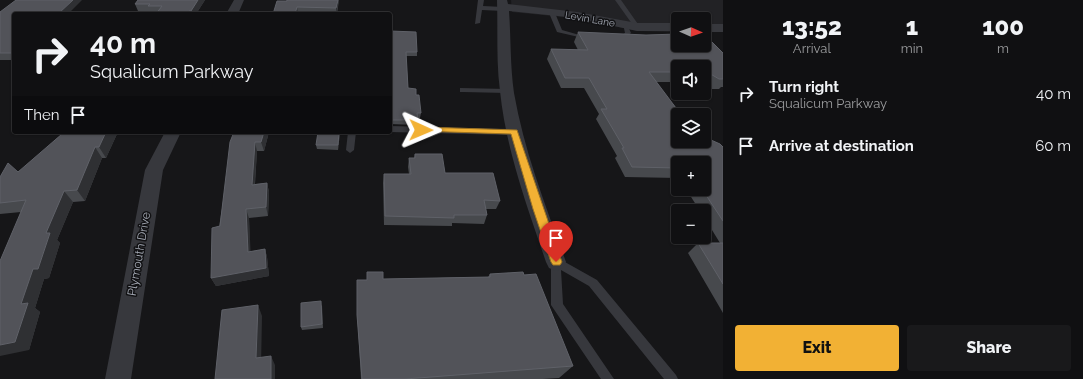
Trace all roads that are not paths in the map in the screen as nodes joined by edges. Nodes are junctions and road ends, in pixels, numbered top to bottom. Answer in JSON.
{"nodes":[{"id":1,"x":239,"y":0,"type":"edge"},
{"id":2,"x":481,"y":0,"type":"edge"},
{"id":3,"x":618,"y":0,"type":"edge"},
{"id":4,"x":503,"y":5,"type":"edge"},
{"id":5,"x":481,"y":8,"type":"junction"},
{"id":6,"x":233,"y":12,"type":"edge"},
{"id":7,"x":552,"y":13,"type":"junction"},
{"id":8,"x":477,"y":23,"type":"dead end"},
{"id":9,"x":625,"y":25,"type":"junction"},
{"id":10,"x":637,"y":27,"type":"junction"},
{"id":11,"x":671,"y":27,"type":"edge"},
{"id":12,"x":711,"y":28,"type":"edge"},
{"id":13,"x":723,"y":28,"type":"edge"},
{"id":14,"x":581,"y":37,"type":"edge"},
{"id":15,"x":607,"y":38,"type":"edge"},
{"id":16,"x":463,"y":90,"type":"dead end"},
{"id":17,"x":507,"y":91,"type":"junction"},
{"id":18,"x":392,"y":129,"type":"edge"},
{"id":19,"x":515,"y":132,"type":"junction"},
{"id":20,"x":172,"y":134,"type":"edge"},
{"id":21,"x":352,"y":134,"type":"edge"},
{"id":22,"x":350,"y":150,"type":"dead end"},
{"id":23,"x":556,"y":262,"type":"junction"},
{"id":24,"x":118,"y":379,"type":"edge"},
{"id":25,"x":608,"y":379,"type":"edge"},
{"id":26,"x":672,"y":379,"type":"edge"}],
"edges":[{"from":1,"to":6,"type":"street"},
{"from":2,"to":5,"type":"lane"},
{"from":3,"to":10,"type":"lane"},
{"from":4,"to":5,"type":"lane"},
{"from":4,"to":7,"type":"street","name":"Levin Lane"},
{"from":4,"to":17,"type":"street"},
{"from":5,"to":8,"type":"lane"},
{"from":7,"to":9,"type":"street","name":"Levin Lane"},
{"from":7,"to":14,"type":"lane"},
{"from":9,"to":10,"type":"street","name":"Levin Lane"},
{"from":9,"to":15,"type":"lane"},
{"from":10,"to":11,"type":"street","name":"Levin Lane"},
{"from":12,"to":13,"type":"street"},
{"from":16,"to":17,"type":"lane"},
{"from":17,"to":19,"type":"street"},
{"from":18,"to":19,"type":"lane"},
{"from":19,"to":23,"type":"street"},
{"from":20,"to":24,"type":"street","name":"Plymouth Drive"},
{"from":21,"to":22,"type":"lane"},
{"from":23,"to":25,"type":"lane"},
{"from":23,"to":26,"type":"lane"}]}
